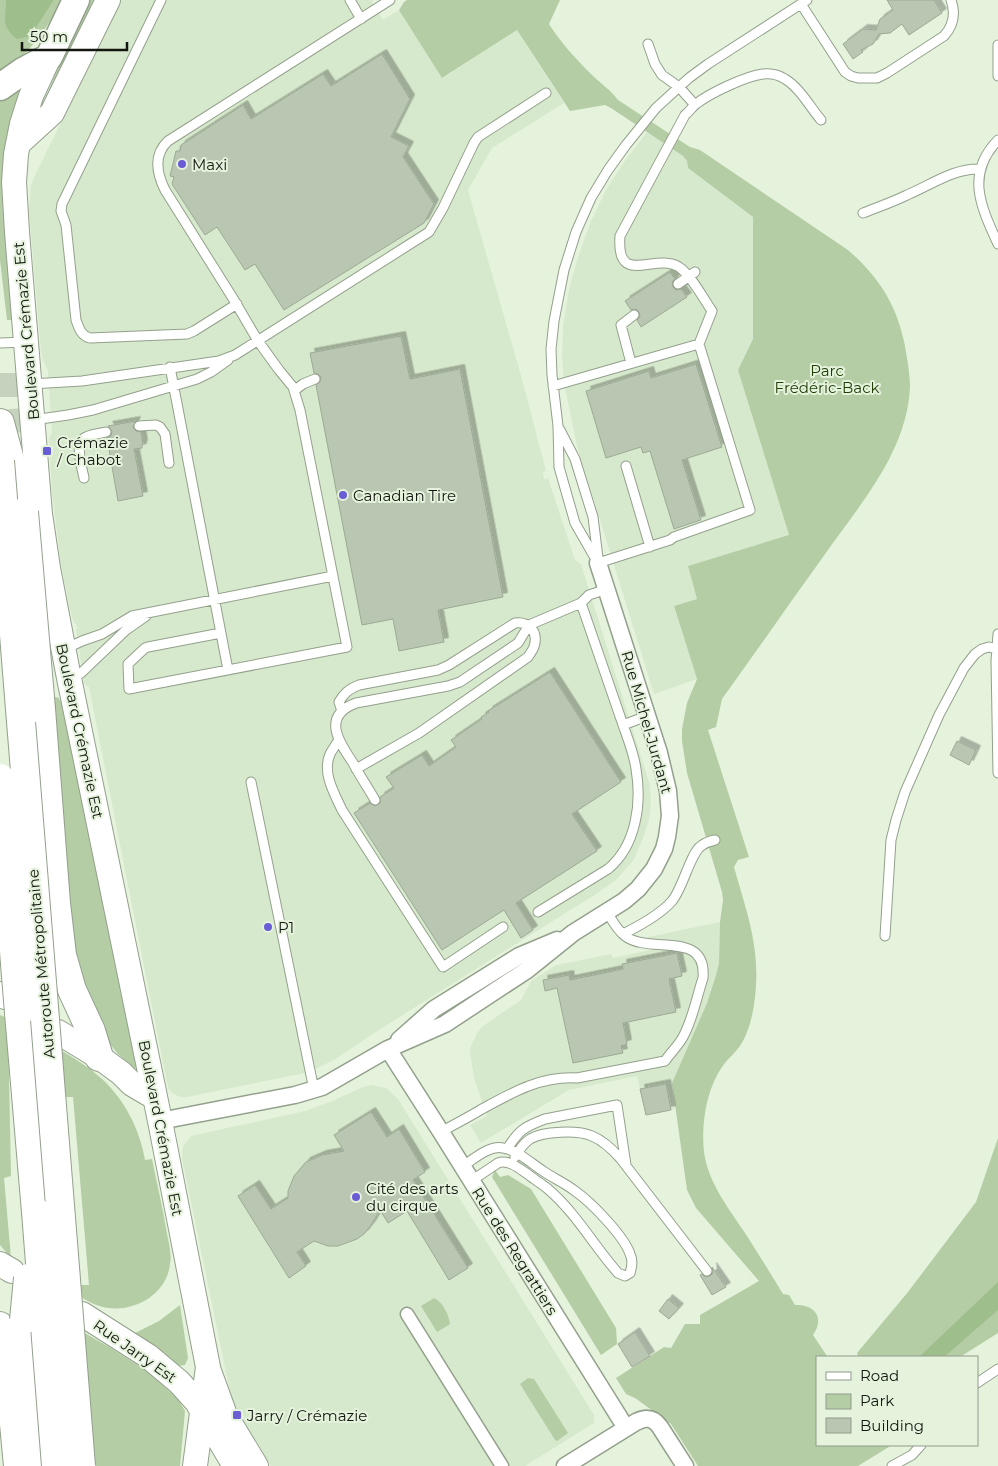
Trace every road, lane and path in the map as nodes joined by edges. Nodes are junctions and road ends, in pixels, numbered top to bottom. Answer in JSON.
{"nodes":[{"id":1,"x":76,"y":0,"type":"edge"},
{"id":2,"x":108,"y":0,"type":"edge"},
{"id":3,"x":161,"y":0,"type":"edge"},
{"id":4,"x":350,"y":0,"type":"edge"},
{"id":5,"x":390,"y":0,"type":"edge"},
{"id":6,"x":952,"y":0,"type":"edge"},
{"id":7,"x":804,"y":2,"type":"edge"},
{"id":8,"x":361,"y":18,"type":"junction"},
{"id":9,"x":648,"y":44,"type":"dead end"},
{"id":10,"x":998,"y":45,"type":"edge"},
{"id":11,"x":49,"y":57,"type":"junction"},
{"id":12,"x":998,"y":76,"type":"edge"},
{"id":13,"x":0,"y":87,"type":"edge"},
{"id":14,"x":679,"y":87,"type":"junction"},
{"id":15,"x":546,"y":93,"type":"dead end"},
{"id":16,"x":695,"y":105,"type":"junction"},
{"id":17,"x":820,"y":120,"type":"dead end"},
{"id":18,"x":998,"y":140,"type":"edge"},
{"id":19,"x":18,"y":144,"type":"junction"},
{"id":20,"x":980,"y":170,"type":"junction"},
{"id":21,"x":863,"y":213,"type":"dead end"},
{"id":22,"x":998,"y":244,"type":"edge"},
{"id":23,"x":692,"y":275,"type":"junction"},
{"id":24,"x":678,"y":284,"type":"dead end"},
{"id":25,"x":236,"y":304,"type":"junction"},
{"id":26,"x":634,"y":315,"type":"dead end"},
{"id":27,"x":258,"y":340,"type":"junction"},
{"id":28,"x":26,"y":342,"type":"junction"},
{"id":29,"x":0,"y":343,"type":"edge"},
{"id":30,"x":700,"y":344,"type":"junction"},
{"id":31,"x":232,"y":356,"type":"junction"},
{"id":32,"x":631,"y":363,"type":"junction"},
{"id":33,"x":170,"y":367,"type":"junction"},
{"id":34,"x":315,"y":379,"type":"dead end"},
{"id":35,"x":26,"y":384,"type":"junction"},
{"id":36,"x":173,"y":386,"type":"junction"},
{"id":37,"x":553,"y":386,"type":"junction"},
{"id":38,"x":295,"y":390,"type":"junction"},
{"id":39,"x":20,"y":421,"type":"edge"},
{"id":40,"x":139,"y":426,"type":"dead end"},
{"id":41,"x":558,"y":426,"type":"junction"},
{"id":42,"x":106,"y":432,"type":"dead end"},
{"id":43,"x":0,"y":461,"type":"edge"},
{"id":44,"x":170,"y":463,"type":"dead end"},
{"id":45,"x":626,"y":466,"type":"dead end"},
{"id":46,"x":84,"y":478,"type":"dead end"},
{"id":47,"x":650,"y":547,"type":"junction"},
{"id":48,"x":598,"y":563,"type":"junction"},
{"id":49,"x":333,"y":576,"type":"junction"},
{"id":50,"x":607,"y":589,"type":"junction"},
{"id":51,"x":214,"y":599,"type":"junction"},
{"id":52,"x":581,"y":603,"type":"junction"},
{"id":53,"x":154,"y":612,"type":"junction"},
{"id":54,"x":529,"y":625,"type":"junction"},
{"id":55,"x":221,"y":633,"type":"junction"},
{"id":56,"x":998,"y":634,"type":"edge"},
{"id":57,"x":997,"y":648,"type":"edge"},
{"id":58,"x":54,"y":654,"type":"junction"},
{"id":59,"x":228,"y":670,"type":"junction"},
{"id":60,"x":52,"y":690,"type":"junction"},
{"id":61,"x":342,"y":711,"type":"junction"},
{"id":62,"x":647,"y":716,"type":"junction"},
{"id":63,"x":623,"y":725,"type":"junction"},
{"id":64,"x":338,"y":741,"type":"junction"},
{"id":65,"x":356,"y":769,"type":"junction"},
{"id":66,"x":998,"y":773,"type":"edge"},
{"id":67,"x":0,"y":778,"type":"edge"},
{"id":68,"x":251,"y":782,"type":"dead end"},
{"id":69,"x":375,"y":800,"type":"dead end"},
{"id":70,"x":716,"y":840,"type":"dead end"},
{"id":71,"x":538,"y":912,"type":"dead end"},
{"id":72,"x":607,"y":912,"type":"junction"},
{"id":73,"x":503,"y":927,"type":"dead end"},
{"id":74,"x":573,"y":933,"type":"junction"},
{"id":75,"x":623,"y":934,"type":"junction"},
{"id":76,"x":885,"y":936,"type":"dead end"},
{"id":77,"x":497,"y":970,"type":"junction"},
{"id":78,"x":504,"y":985,"type":"junction"},
{"id":79,"x":58,"y":1032,"type":"dead end"},
{"id":80,"x":388,"y":1049,"type":"junction"},
{"id":81,"x":99,"y":1057,"type":"junction"},
{"id":82,"x":314,"y":1090,"type":"junction"},
{"id":83,"x":154,"y":1096,"type":"junction"},
{"id":84,"x":160,"y":1121,"type":"junction"},
{"id":85,"x":441,"y":1132,"type":"junction"},
{"id":86,"x":507,"y":1149,"type":"junction"},
{"id":87,"x":517,"y":1154,"type":"junction"},
{"id":88,"x":510,"y":1163,"type":"junction"},
{"id":89,"x":626,"y":1165,"type":"junction"},
{"id":90,"x":462,"y":1166,"type":"junction"},
{"id":91,"x":471,"y":1180,"type":"junction"},
{"id":92,"x":36,"y":1212,"type":"junction"},
{"id":93,"x":707,"y":1271,"type":"dead end"},
{"id":94,"x":82,"y":1314,"type":"dead end"},
{"id":95,"x":407,"y":1314,"type":"dead end"},
{"id":96,"x":0,"y":1324,"type":"edge"},
{"id":97,"x":208,"y":1367,"type":"junction"},
{"id":98,"x":998,"y":1369,"type":"edge"},
{"id":99,"x":978,"y":1382,"type":"edge"},
{"id":100,"x":5,"y":1396,"type":"edge"},
{"id":101,"x":201,"y":1409,"type":"junction"},
{"id":102,"x":626,"y":1428,"type":"junction"},
{"id":103,"x":920,"y":1446,"type":"edge"},
{"id":104,"x":16,"y":1466,"type":"edge"},
{"id":105,"x":36,"y":1466,"type":"edge"},
{"id":106,"x":56,"y":1466,"type":"edge"},
{"id":107,"x":81,"y":1466,"type":"edge"},
{"id":108,"x":194,"y":1466,"type":"edge"},
{"id":109,"x":235,"y":1466,"type":"edge"},
{"id":110,"x":256,"y":1466,"type":"edge"},
{"id":111,"x":502,"y":1466,"type":"edge"},
{"id":112,"x":565,"y":1466,"type":"edge"},
{"id":113,"x":685,"y":1466,"type":"edge"},
{"id":114,"x":892,"y":1466,"type":"edge"}],
"edges":[{"from":1,"to":11,"type":"main road","name":"Boulevard Crémazie Est"},
{"from":2,"to":19,"type":"main road"},
{"from":3,"to":25,"type":"lane"},
{"from":4,"to":8,"type":"lane"},
{"from":5,"to":8,"type":"lane"},
{"from":6,"to":7,"type":"lane"},
{"from":7,"to":14,"type":"lane"},
{"from":8,"to":25,"type":"lane"},
{"from":9,"to":14,"type":"lane"},
{"from":10,"to":12,"type":"lane"},
{"from":11,"to":13,"type":"main road"},
{"from":11,"to":19,"type":"main road","name":"Boulevard Crémazie Est"},
{"from":14,"to":16,"type":"lane"},
{"from":14,"to":37,"type":"lane"},
{"from":15,"to":27,"type":"lane"},
{"from":16,"to":17,"type":"lane"},
{"from":16,"to":23,"type":"lane"},
{"from":18,"to":20,"type":"lane"},
{"from":19,"to":28,"type":"main road","name":"Boulevard Crémazie Est"},
{"from":20,"to":21,"type":"lane"},
{"from":20,"to":22,"type":"lane"},
{"from":23,"to":24,"type":"lane"},
{"from":23,"to":30,"type":"lane"},
{"from":25,"to":27,"type":"lane"},
{"from":26,"to":32,"type":"lane"},
{"from":27,"to":31,"type":"lane"},
{"from":27,"to":38,"type":"lane"},
{"from":28,"to":29,"type":"lane"},
{"from":28,"to":35,"type":"main road","name":"Boulevard Crémazie Est"},
{"from":30,"to":32,"type":"lane"},
{"from":30,"to":47,"type":"lane"},
{"from":31,"to":33,"type":"lane"},
{"from":31,"to":36,"type":"lane"},
{"from":32,"to":37,"type":"lane"},
{"from":33,"to":35,"type":"lane"},
{"from":33,"to":36,"type":"lane"},
{"from":34,"to":38,"type":"lane"},
{"from":35,"to":39,"type":"main road","name":"Boulevard Crémazie Est"},
{"from":36,"to":39,"type":"lane"},
{"from":36,"to":51,"type":"lane"},
{"from":37,"to":41,"type":"lane"},
{"from":38,"to":49,"type":"lane"},
{"from":39,"to":58,"type":"main road","name":"Boulevard Crémazie Est"},
{"from":39,"to":60,"type":"highway","bridge":true},
{"from":40,"to":44,"type":"lane"},
{"from":41,"to":48,"type":"lane"},
{"from":41,"to":48,"type":"lane"},
{"from":42,"to":46,"type":"lane"},
{"from":43,"to":107,"type":"highway","name":"Autoroute Métropolitaine","bridge":true},
{"from":45,"to":47,"type":"lane"},
{"from":47,"to":48,"type":"lane"},
{"from":48,"to":50,"type":"street","name":"Rue Michel-Jurdant"},
{"from":49,"to":51,"type":"lane"},
{"from":49,"to":59,"type":"lane"},
{"from":50,"to":52,"type":"lane"},
{"from":50,"to":62,"type":"street","name":"Rue Michel-Jurdant"},
{"from":51,"to":53,"type":"lane"},
{"from":51,"to":55,"type":"lane"},
{"from":52,"to":54,"type":"lane"},
{"from":52,"to":63,"type":"lane"},
{"from":53,"to":58,"type":"lane"},
{"from":53,"to":60,"type":"lane"},
{"from":54,"to":61,"type":"lane"},
{"from":54,"to":61,"type":"lane"},
{"from":54,"to":65,"type":"lane"},
{"from":55,"to":59,"type":"lane"},
{"from":55,"to":59,"type":"lane"},
{"from":56,"to":57,"type":"lane"},
{"from":57,"to":66,"type":"lane"},
{"from":57,"to":76,"type":"lane"},
{"from":58,"to":60,"type":"main road","name":"Boulevard Crémazie Est"},
{"from":60,"to":81,"type":"highway"},
{"from":60,"to":83,"type":"main road","name":"Boulevard Crémazie Est"},
{"from":61,"to":64,"type":"lane"},
{"from":62,"to":63,"type":"lane"},
{"from":62,"to":72,"type":"street","name":"Rue Michel-Jurdant"},
{"from":63,"to":71,"type":"lane"},
{"from":64,"to":65,"type":"lane"},
{"from":64,"to":73,"type":"lane"},
{"from":65,"to":69,"type":"lane"},
{"from":67,"to":92,"type":"highway","name":"Autoroute Métropolitaine","bridge":true},
{"from":68,"to":82,"type":"lane"},
{"from":70,"to":75,"type":"lane"},
{"from":72,"to":74,"type":"street","name":"Rue Michel-Jurdant"},
{"from":72,"to":75,"type":"lane"},
{"from":74,"to":77,"type":"street","name":"Rue Michel-Jurdant"},
{"from":74,"to":78,"type":"street","name":"Rue Michel-Jurdant"},
{"from":75,"to":85,"type":"lane"},
{"from":77,"to":78,"type":"lane"},
{"from":77,"to":80,"type":"street","name":"Rue Michel-Jurdant"},
{"from":78,"to":80,"type":"street","name":"Rue Michel-Jurdant"},
{"from":79,"to":81,"type":"main road"},
{"from":80,"to":82,"type":"street","name":"Rue Michel-Jurdant"},
{"from":80,"to":85,"type":"street","name":"Rue des Regrattiers"},
{"from":81,"to":83,"type":"main road"},
{"from":82,"to":84,"type":"street","name":"Rue Michel-Jurdant"},
{"from":83,"to":84,"type":"main road","name":"Boulevard Crémazie Est"},
{"from":84,"to":97,"type":"main road","name":"Boulevard Crémazie Est"},
{"from":85,"to":90,"type":"street","name":"Rue des Regrattiers"},
{"from":86,"to":87,"type":"lane"},
{"from":86,"to":89,"type":"lane"},
{"from":86,"to":90,"type":"lane"},
{"from":87,"to":88,"type":"lane"},
{"from":87,"to":88,"type":"lane"},
{"from":87,"to":89,"type":"lane"},
{"from":88,"to":91,"type":"lane"},
{"from":89,"to":93,"type":"lane"},
{"from":90,"to":91,"type":"street","name":"Rue des Regrattiers"},
{"from":91,"to":102,"type":"street","name":"Rue des Regrattiers"},
{"from":92,"to":105,"type":"highway","bridge":true},
{"from":92,"to":106,"type":"highway","name":"Autoroute Métropolitaine","bridge":true},
{"from":94,"to":101,"type":"main road","name":"Rue Jarry Est"},
{"from":95,"to":111,"type":"street"},
{"from":96,"to":100,"type":"main road"},
{"from":97,"to":101,"type":"main road","name":"Boulevard Crémazie Est"},
{"from":97,"to":110,"type":"main road"},
{"from":98,"to":99,"type":"lane"},
{"from":100,"to":104,"type":"main road"},
{"from":101,"to":108,"type":"main road","name":"Boulevard Crémazie Est"},
{"from":101,"to":109,"type":"main road","name":"Rue Jarry Est"},
{"from":102,"to":112,"type":"street"},
{"from":102,"to":113,"type":"street"},
{"from":103,"to":114,"type":"lane"}]}
